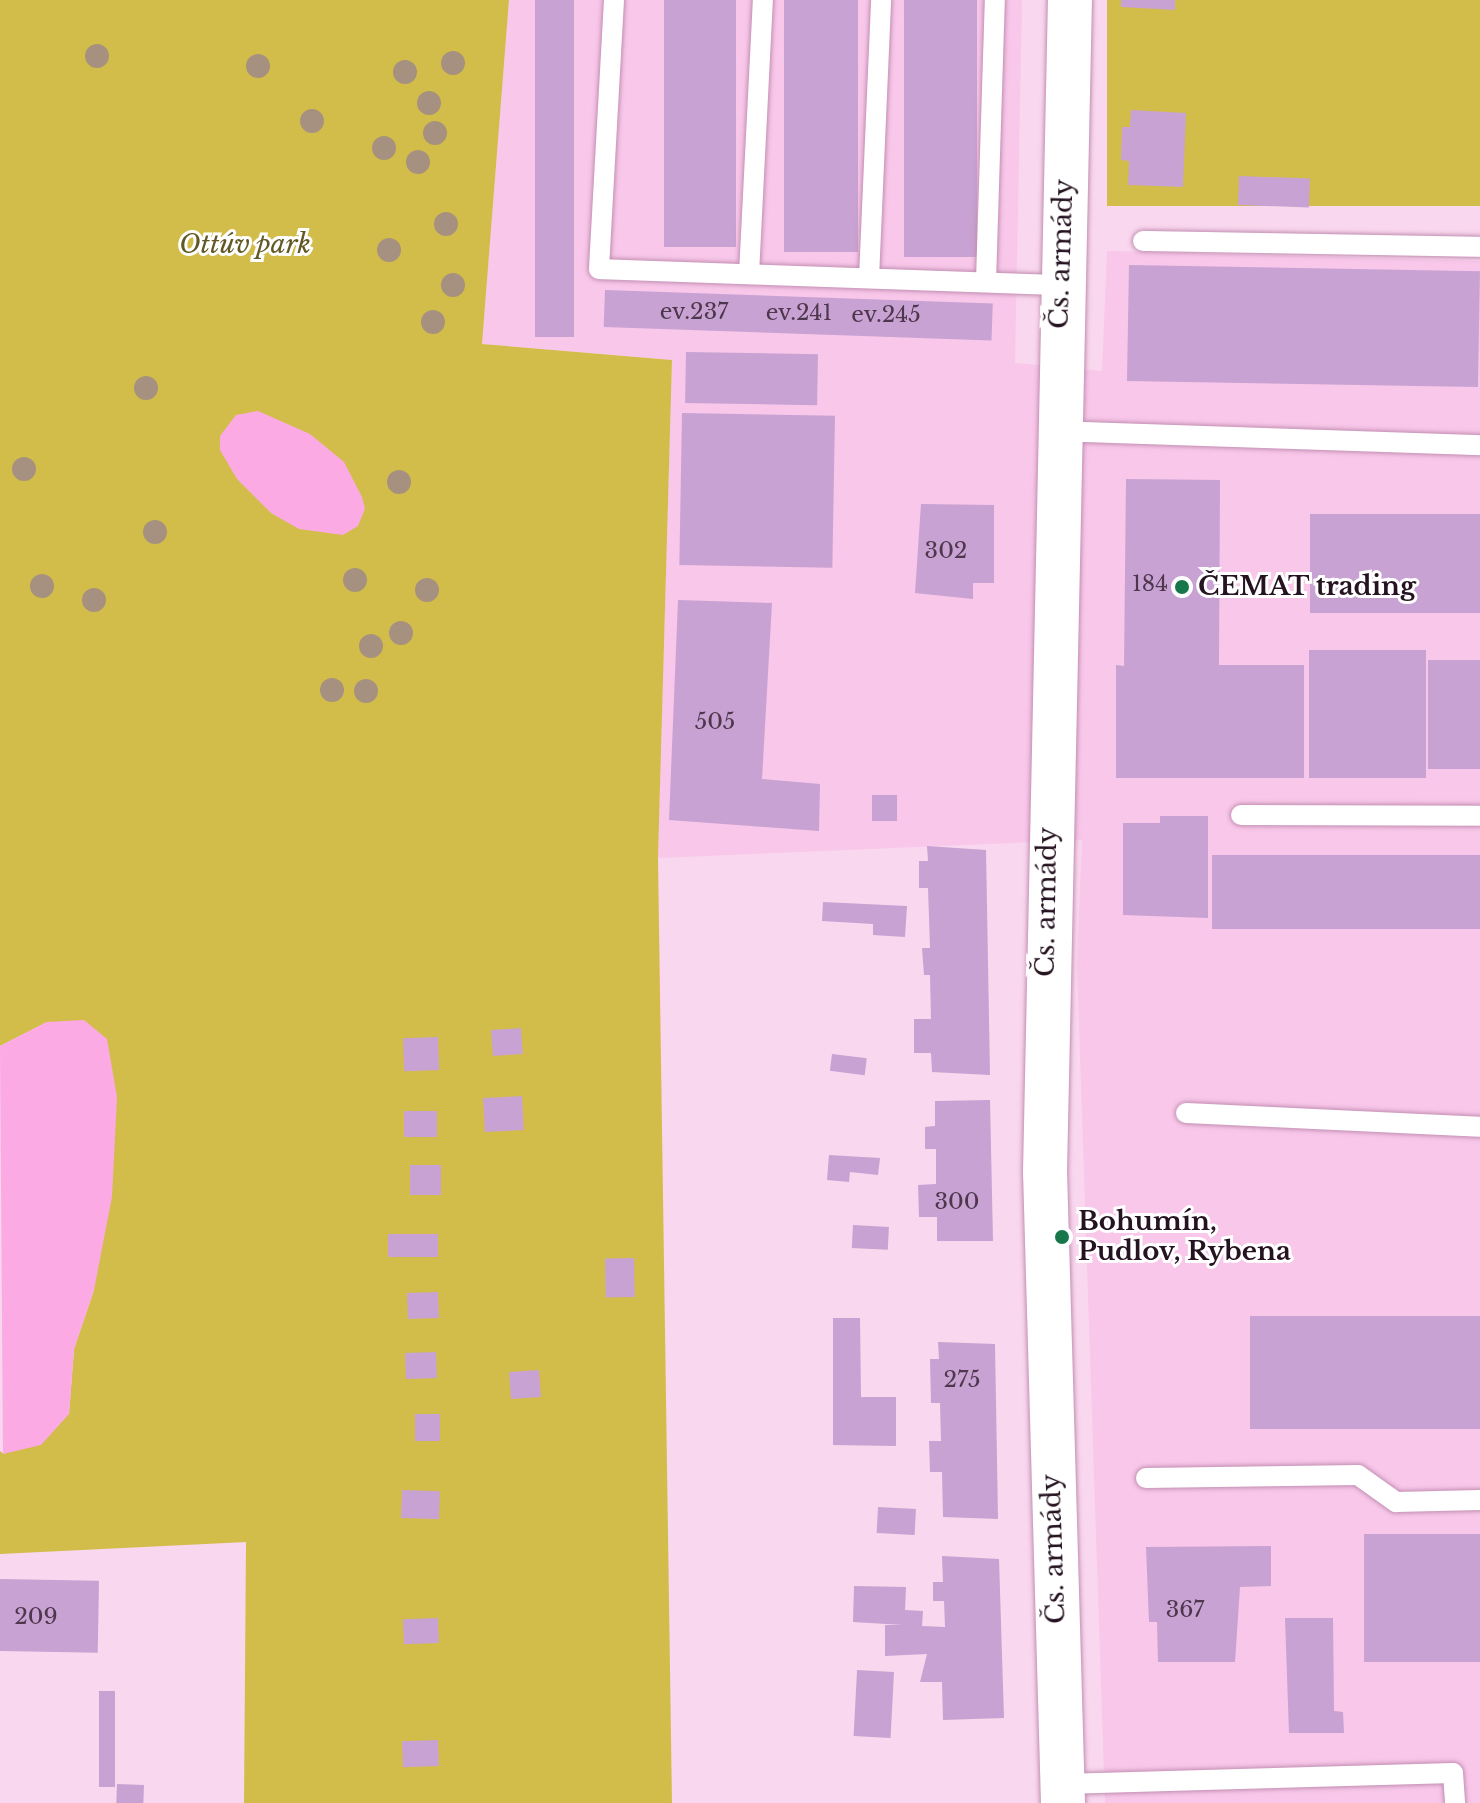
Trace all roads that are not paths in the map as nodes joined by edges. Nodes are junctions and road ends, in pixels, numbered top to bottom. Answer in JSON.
{"nodes":[{"id":1,"x":614,"y":0,"type":"edge"},
{"id":2,"x":763,"y":0,"type":"edge"},
{"id":3,"x":881,"y":0,"type":"edge"},
{"id":4,"x":995,"y":0,"type":"edge"},
{"id":5,"x":1070,"y":0,"type":"edge"},
{"id":6,"x":1143,"y":241,"type":"dead end"},
{"id":7,"x":1480,"y":247,"type":"edge"},
{"id":8,"x":749,"y":274,"type":"junction"},
{"id":9,"x":869,"y":278,"type":"junction"},
{"id":10,"x":986,"y":281,"type":"junction"},
{"id":11,"x":1061,"y":285,"type":"junction"},
{"id":12,"x":1056,"y":431,"type":"junction"},
{"id":13,"x":1480,"y":445,"type":"edge"},
{"id":14,"x":1241,"y":815,"type":"dead end"},
{"id":15,"x":1480,"y":816,"type":"edge"},
{"id":16,"x":1186,"y":1113,"type":"dead end"},
{"id":17,"x":1480,"y":1127,"type":"edge"},
{"id":18,"x":1146,"y":1478,"type":"dead end"},
{"id":19,"x":1480,"y":1500,"type":"edge"},
{"id":20,"x":1063,"y":1794,"type":"edge"},
{"id":21,"x":1455,"y":1803,"type":"edge"}],
"edges":[{"from":1,"to":8,"type":"lane"},
{"from":2,"to":8,"type":"lane"},
{"from":3,"to":9,"type":"lane"},
{"from":4,"to":10,"type":"lane"},
{"from":5,"to":11,"type":"main road","name":"Čs. armády"},
{"from":6,"to":7,"type":"lane"},
{"from":8,"to":9,"type":"lane"},
{"from":9,"to":10,"type":"lane"},
{"from":10,"to":11,"type":"lane"},
{"from":11,"to":12,"type":"main road","name":"Čs. armády"},
{"from":12,"to":13,"type":"lane"},
{"from":12,"to":20,"type":"main road","name":"Čs. armády"},
{"from":14,"to":15,"type":"lane"},
{"from":16,"to":17,"type":"lane"},
{"from":18,"to":19,"type":"lane"},
{"from":20,"to":21,"type":"lane"}]}
